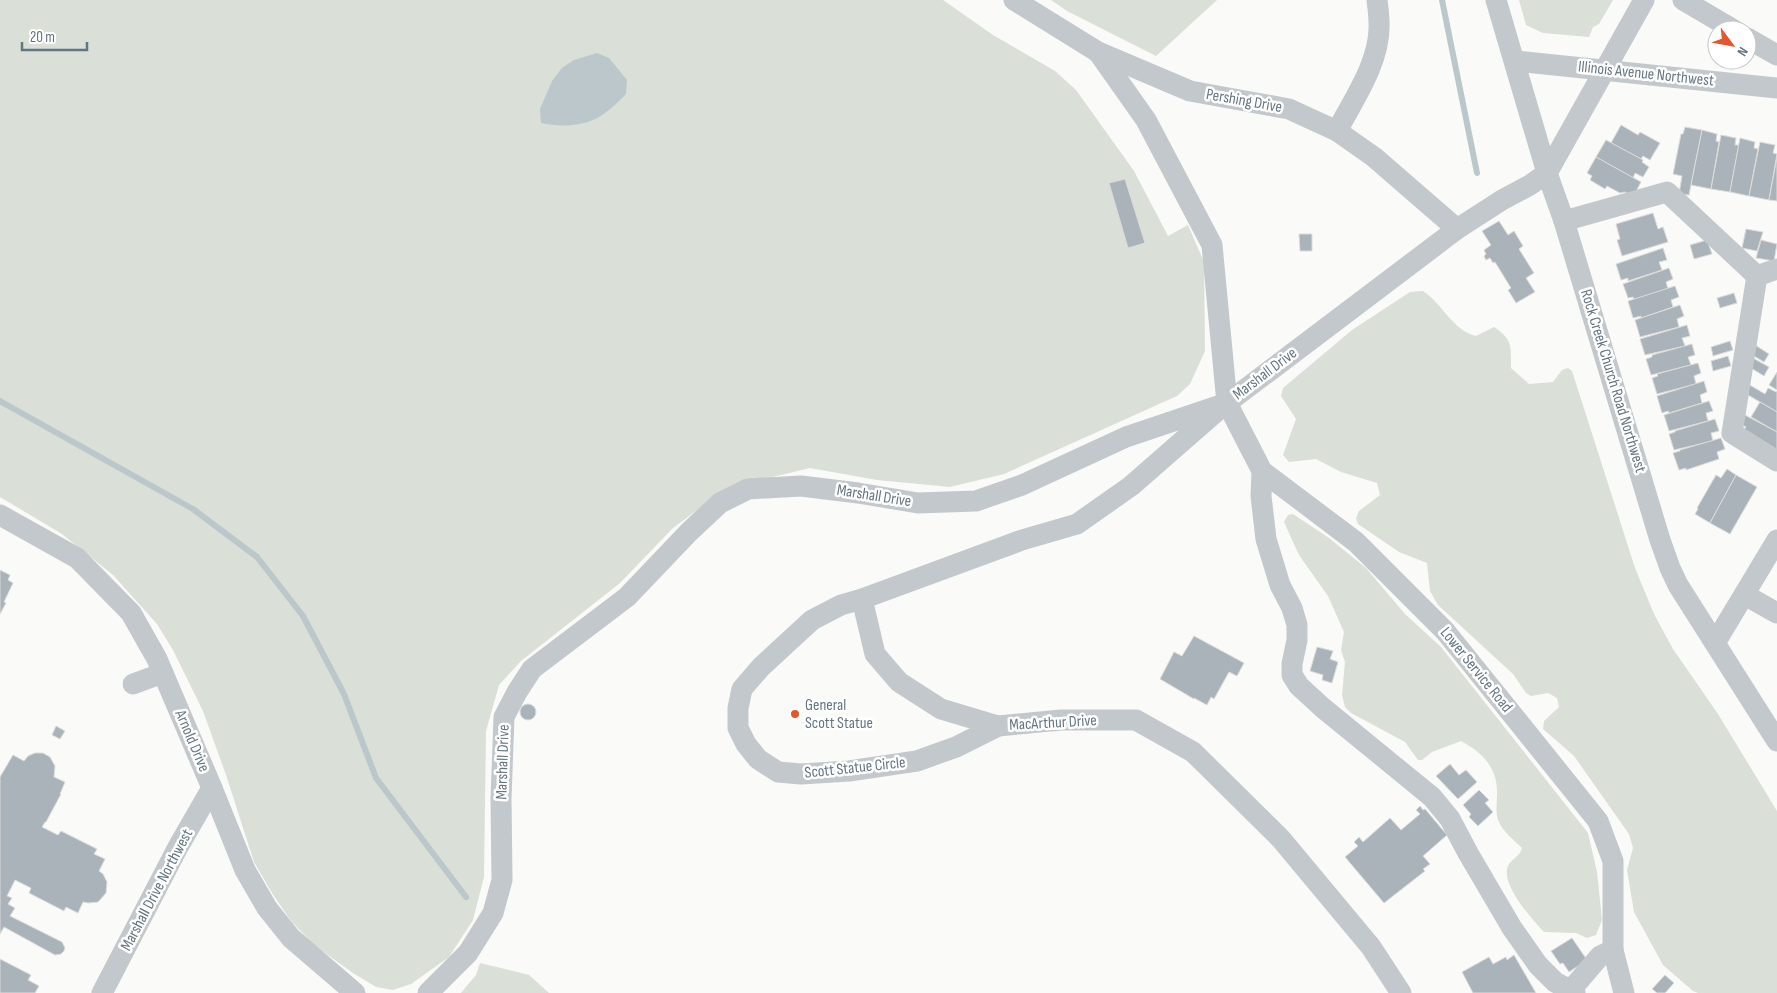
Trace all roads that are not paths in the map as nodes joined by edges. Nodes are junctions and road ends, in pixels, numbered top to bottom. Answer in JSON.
{"nodes":[{"id":1,"x":1014,"y":0,"type":"edge"},
{"id":2,"x":1376,"y":0,"type":"edge"},
{"id":3,"x":1496,"y":0,"type":"edge"},
{"id":4,"x":1644,"y":0,"type":"edge"},
{"id":5,"x":1683,"y":0,"type":"edge"},
{"id":6,"x":1717,"y":20,"type":"edge"},
{"id":7,"x":1757,"y":44,"type":"edge"},
{"id":8,"x":1098,"y":52,"type":"junction"},
{"id":9,"x":1777,"y":56,"type":"edge"},
{"id":10,"x":1515,"y":61,"type":"junction"},
{"id":11,"x":1604,"y":70,"type":"junction"},
{"id":12,"x":1777,"y":88,"type":"edge"},
{"id":13,"x":1337,"y":131,"type":"junction"},
{"id":14,"x":1547,"y":173,"type":"junction"},
{"id":15,"x":1564,"y":221,"type":"junction"},
{"id":16,"x":1457,"y":229,"type":"junction"},
{"id":17,"x":1767,"y":272,"type":"edge"},
{"id":18,"x":1226,"y":403,"type":"junction"},
{"id":19,"x":1777,"y":461,"type":"edge"},
{"id":20,"x":1262,"y":471,"type":"junction"},
{"id":21,"x":0,"y":515,"type":"edge"},
{"id":22,"x":1777,"y":540,"type":"edge"},
{"id":23,"x":1745,"y":595,"type":"junction"},
{"id":24,"x":862,"y":600,"type":"junction"},
{"id":25,"x":1777,"y":613,"type":"edge"},
{"id":26,"x":1715,"y":643,"type":"junction"},
{"id":27,"x":163,"y":673,"type":"junction"},
{"id":28,"x":133,"y":684,"type":"dead end"},
{"id":29,"x":998,"y":726,"type":"junction"},
{"id":30,"x":1777,"y":741,"type":"edge"},
{"id":31,"x":212,"y":788,"type":"junction"},
{"id":32,"x":1613,"y":950,"type":"junction"},
{"id":33,"x":1573,"y":992,"type":"edge"},
{"id":34,"x":102,"y":993,"type":"edge"},
{"id":35,"x":355,"y":993,"type":"edge"},
{"id":36,"x":428,"y":993,"type":"edge"},
{"id":37,"x":1402,"y":993,"type":"edge"},
{"id":38,"x":1624,"y":993,"type":"edge"}],
"edges":[{"from":1,"to":8,"type":"street","name":"Pershing Drive"},
{"from":2,"to":13,"type":"street"},
{"from":3,"to":10,"type":"street","name":"Rock Creek Church Road Northwest"},
{"from":4,"to":11,"type":"street"},
{"from":5,"to":6,"type":"street"},
{"from":7,"to":9,"type":"street"},
{"from":8,"to":13,"type":"street","name":"Pershing Drive"},
{"from":8,"to":18,"type":"street"},
{"from":10,"to":11,"type":"street","name":"Illinois Avenue Northwest"},
{"from":10,"to":14,"type":"street","name":"Rock Creek Church Road Northwest"},
{"from":11,"to":12,"type":"street","name":"Illinois Avenue Northwest"},
{"from":11,"to":14,"type":"street"},
{"from":13,"to":16,"type":"street","name":"Pershing Drive"},
{"from":14,"to":15,"type":"street","name":"Rock Creek Church Road Northwest"},
{"from":14,"to":16,"type":"street","name":"Marshall Drive"},
{"from":15,"to":17,"type":"street"},
{"from":15,"to":26,"type":"street","name":"Rock Creek Church Road Northwest"},
{"from":16,"to":18,"type":"street","name":"Marshall Drive"},
{"from":17,"to":19,"type":"street"},
{"from":18,"to":20,"type":"street","name":"Lower Service Road"},
{"from":18,"to":24,"type":"street"},
{"from":18,"to":36,"type":"street","name":"Marshall Drive"},
{"from":20,"to":32,"type":"street","name":"Lower Service Road"},
{"from":20,"to":33,"type":"street"},
{"from":21,"to":27,"type":"street","name":"Arnold Drive"},
{"from":22,"to":23,"type":"street"},
{"from":23,"to":25,"type":"street"},
{"from":23,"to":26,"type":"street"},
{"from":24,"to":29,"type":"street","name":"MacArthur Drive"},
{"from":24,"to":29,"type":"street","name":"Scott Statue Circle"},
{"from":26,"to":30,"type":"street","name":"Rock Creek Church Road Northwest"},
{"from":27,"to":28,"type":"street"},
{"from":27,"to":31,"type":"street","name":"Arnold Drive"},
{"from":29,"to":37,"type":"street","name":"MacArthur Drive"},
{"from":31,"to":34,"type":"street","name":"Marshall Drive Northwest"},
{"from":31,"to":35,"type":"street","name":"Arnold Drive"},
{"from":32,"to":33,"type":"street"},
{"from":32,"to":38,"type":"street","name":"Lower Service Road"}]}
